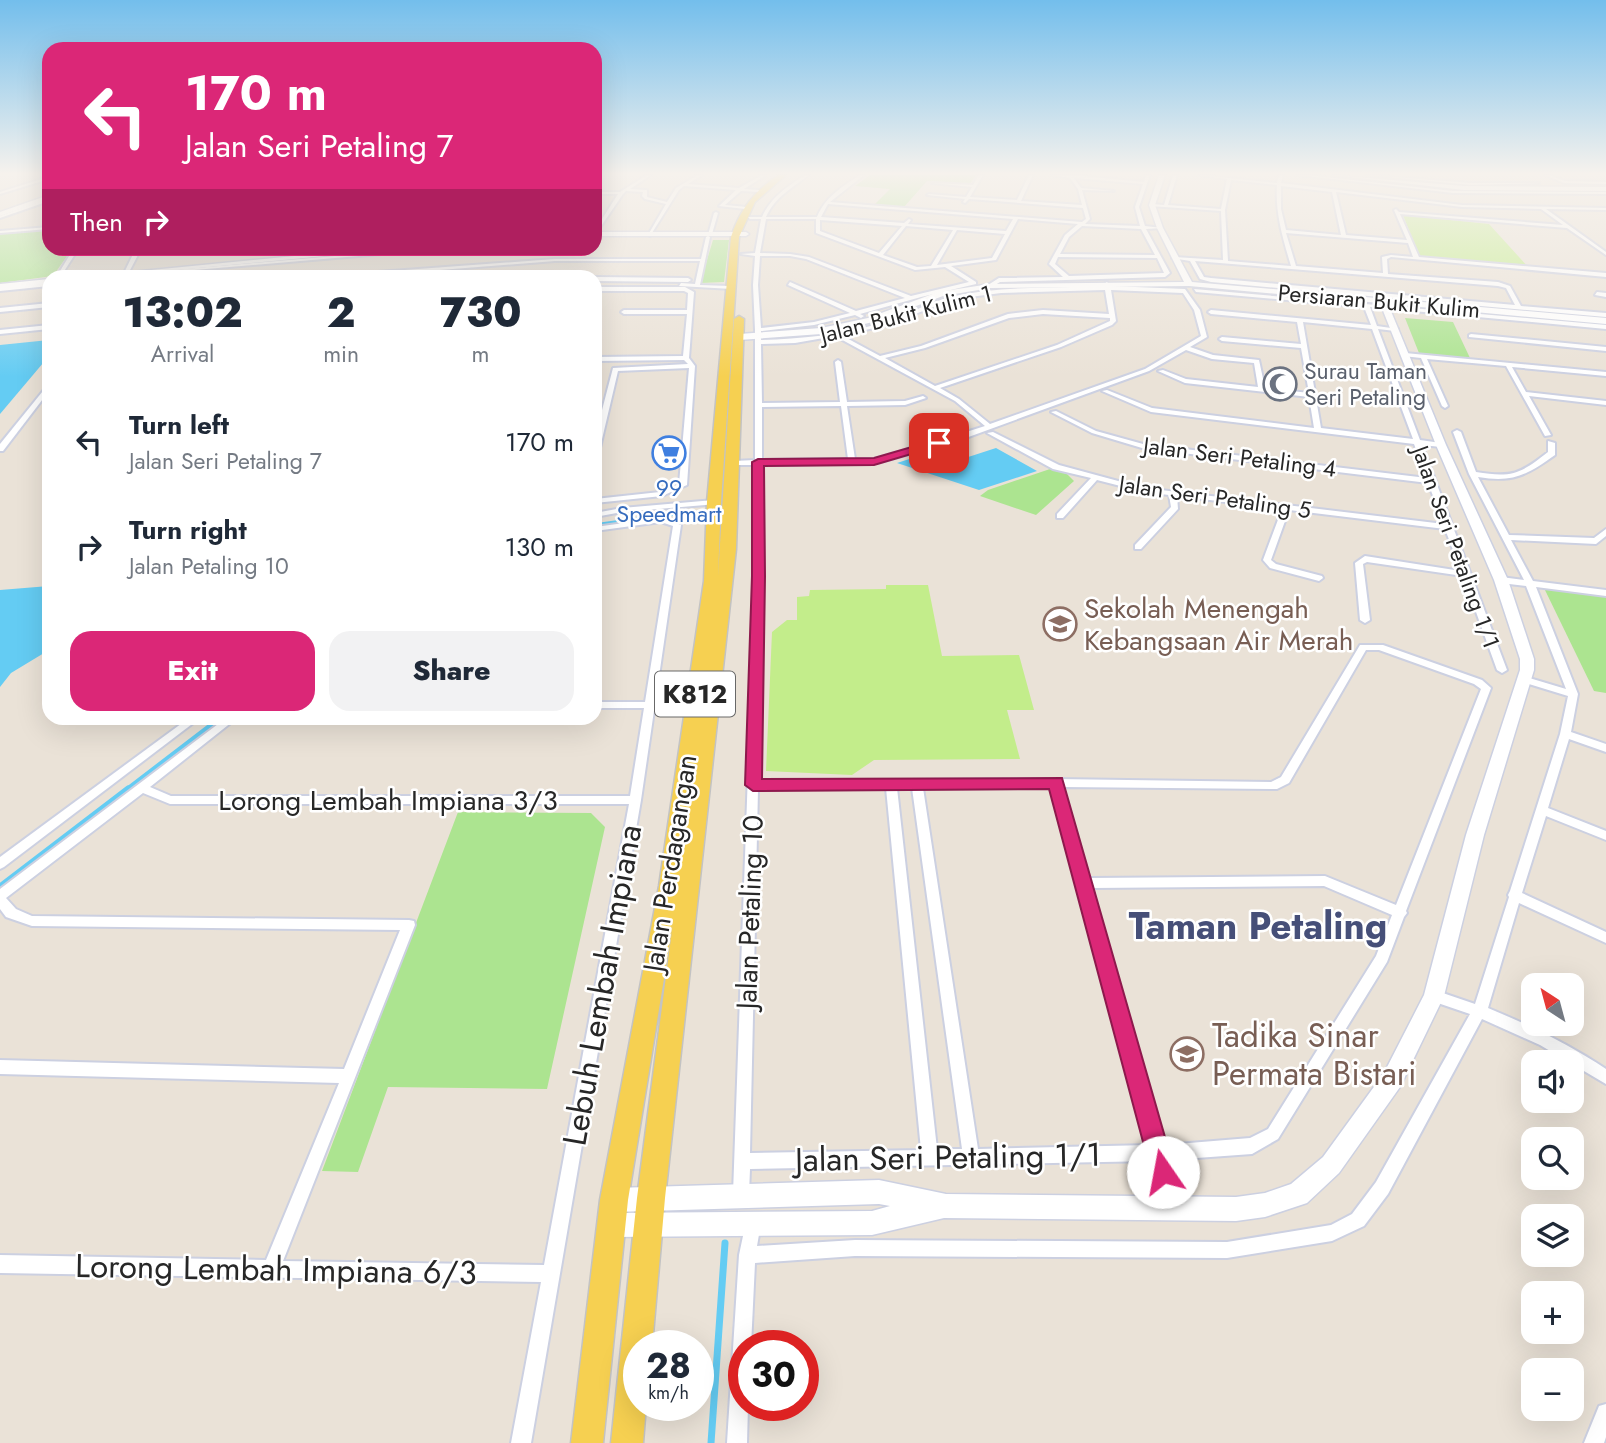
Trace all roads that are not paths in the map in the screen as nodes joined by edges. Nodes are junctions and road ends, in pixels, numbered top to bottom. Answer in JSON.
{"nodes":[{"id":1,"x":707,"y":242,"type":"edge"},
{"id":2,"x":735,"y":242,"type":"edge"},
{"id":3,"x":745,"y":242,"type":"edge"},
{"id":4,"x":760,"y":242,"type":"edge"},
{"id":5,"x":841,"y":242,"type":"edge"},
{"id":6,"x":890,"y":242,"type":"edge"},
{"id":7,"x":948,"y":242,"type":"edge"},
{"id":8,"x":1002,"y":242,"type":"edge"},
{"id":9,"x":1063,"y":242,"type":"edge"},
{"id":10,"x":1151,"y":242,"type":"edge"},
{"id":11,"x":1167,"y":242,"type":"edge"},
{"id":12,"x":1225,"y":242,"type":"edge"},
{"id":13,"x":1287,"y":242,"type":"edge"},
{"id":14,"x":1409,"y":242,"type":"edge"},
{"id":15,"x":1590,"y":242,"type":"edge"},
{"id":16,"x":743,"y":254,"type":"junction"},
{"id":17,"x":758,"y":254,"type":"junction"},
{"id":18,"x":1606,"y":254,"type":"edge"},
{"id":19,"x":1056,"y":255,"type":"junction"},
{"id":20,"x":294,"y":256,"type":"edge"},
{"id":21,"x":301,"y":256,"type":"edge"},
{"id":22,"x":338,"y":256,"type":"edge"},
{"id":23,"x":879,"y":256,"type":"junction"},
{"id":24,"x":1159,"y":257,"type":"junction"},
{"id":25,"x":1174,"y":258,"type":"junction"},
{"id":26,"x":1191,"y":259,"type":"junction"},
{"id":27,"x":1417,"y":259,"type":"junction"},
{"id":28,"x":703,"y":260,"type":"junction"},
{"id":29,"x":268,"y":261,"type":"junction"},
{"id":30,"x":1226,"y":262,"type":"junction"},
{"id":31,"x":946,"y":265,"type":"junction"},
{"id":32,"x":933,"y":267,"type":"junction"},
{"id":33,"x":1294,"y":267,"type":"junction"},
{"id":34,"x":157,"y":270,"type":"edge"},
{"id":35,"x":163,"y":270,"type":"edge"},
{"id":36,"x":265,"y":270,"type":"dead end"},
{"id":37,"x":442,"y":270,"type":"edge"},
{"id":38,"x":1356,"y":272,"type":"junction"},
{"id":39,"x":1386,"y":275,"type":"junction"},
{"id":40,"x":1606,"y":275,"type":"edge"},
{"id":41,"x":1068,"y":278,"type":"junction"},
{"id":42,"x":698,"y":282,"type":"junction"},
{"id":43,"x":42,"y":283,"type":"edge"},
{"id":44,"x":602,"y":284,"type":"edge"},
{"id":45,"x":602,"y":284,"type":"edge"},
{"id":46,"x":790,"y":284,"type":"dead end"},
{"id":47,"x":731,"y":285,"type":"junction"},
{"id":48,"x":1107,"y":285,"type":"junction"},
{"id":49,"x":990,"y":286,"type":"junction"},
{"id":50,"x":0,"y":287,"type":"edge"},
{"id":51,"x":1189,"y":288,"type":"junction"},
{"id":52,"x":1361,"y":293,"type":"junction"},
{"id":53,"x":1597,"y":295,"type":"dead end"},
{"id":54,"x":1606,"y":295,"type":"edge"},
{"id":55,"x":909,"y":298,"type":"junction"},
{"id":56,"x":920,"y":301,"type":"junction"},
{"id":57,"x":1385,"y":304,"type":"junction"},
{"id":58,"x":1366,"y":305,"type":"junction"},
{"id":59,"x":42,"y":306,"type":"edge"},
{"id":60,"x":1519,"y":307,"type":"junction"},
{"id":61,"x":0,"y":310,"type":"edge"},
{"id":62,"x":1532,"y":311,"type":"junction"},
{"id":63,"x":624,"y":312,"type":"dead end"},
{"id":64,"x":688,"y":312,"type":"junction"},
{"id":65,"x":1211,"y":312,"type":"dead end"},
{"id":66,"x":858,"y":315,"type":"junction"},
{"id":67,"x":1606,"y":315,"type":"edge"},
{"id":68,"x":1112,"y":316,"type":"junction"},
{"id":69,"x":870,"y":320,"type":"junction"},
{"id":70,"x":1300,"y":321,"type":"junction"},
{"id":71,"x":1606,"y":321,"type":"edge"},
{"id":72,"x":1597,"y":326,"type":"junction"},
{"id":73,"x":1374,"y":327,"type":"junction"},
{"id":74,"x":1606,"y":327,"type":"edge"},
{"id":75,"x":1395,"y":329,"type":"junction"},
{"id":76,"x":42,"y":330,"type":"edge"},
{"id":77,"x":835,"y":334,"type":"junction"},
{"id":78,"x":0,"y":335,"type":"edge"},
{"id":79,"x":758,"y":336,"type":"junction"},
{"id":80,"x":1471,"y":336,"type":"dead end"},
{"id":81,"x":739,"y":337,"type":"junction"},
{"id":82,"x":1606,"y":337,"type":"edge"},
{"id":83,"x":1222,"y":338,"type":"dead end"},
{"id":84,"x":1304,"y":346,"type":"junction"},
{"id":85,"x":1186,"y":348,"type":"junction"},
{"id":86,"x":1606,"y":349,"type":"edge"},
{"id":87,"x":1405,"y":355,"type":"junction"},
{"id":88,"x":1423,"y":357,"type":"junction"},
{"id":89,"x":686,"y":358,"type":"junction"},
{"id":90,"x":879,"y":358,"type":"junction"},
{"id":91,"x":602,"y":359,"type":"edge"},
{"id":92,"x":838,"y":362,"type":"dead end"},
{"id":93,"x":1508,"y":365,"type":"junction"},
{"id":94,"x":692,"y":366,"type":"junction"},
{"id":95,"x":1161,"y":371,"type":"dead end"},
{"id":96,"x":1606,"y":374,"type":"edge"},
{"id":97,"x":934,"y":387,"type":"junction"},
{"id":98,"x":1105,"y":390,"type":"dead end"},
{"id":99,"x":1262,"y":390,"type":"junction"},
{"id":100,"x":1525,"y":394,"type":"junction"},
{"id":101,"x":1312,"y":395,"type":"junction"},
{"id":102,"x":42,"y":398,"type":"edge"},
{"id":103,"x":923,"y":398,"type":"dead end"},
{"id":104,"x":1606,"y":402,"type":"edge"},
{"id":105,"x":844,"y":404,"type":"junction"},
{"id":106,"x":758,"y":405,"type":"junction"},
{"id":107,"x":1445,"y":406,"type":"dead end"},
{"id":108,"x":1054,"y":412,"type":"dead end"},
{"id":109,"x":602,"y":423,"type":"edge"},
{"id":110,"x":990,"y":429,"type":"junction"},
{"id":111,"x":1318,"y":430,"type":"junction"},
{"id":112,"x":1457,"y":432,"type":"dead end"},
{"id":113,"x":1417,"y":442,"type":"junction"},
{"id":114,"x":1441,"y":445,"type":"junction"},
{"id":115,"x":1,"y":447,"type":"edge"},
{"id":116,"x":758,"y":462,"type":"junction"},
{"id":117,"x":852,"y":462,"type":"junction"},
{"id":118,"x":734,"y":463,"type":"junction"},
{"id":119,"x":1474,"y":474,"type":"junction"},
{"id":120,"x":1095,"y":478,"type":"junction"},
{"id":121,"x":1432,"y":481,"type":"junction"},
{"id":122,"x":1173,"y":494,"type":"junction"},
{"id":123,"x":602,"y":500,"type":"edge"},
{"id":124,"x":714,"y":502,"type":"junction"},
{"id":125,"x":1286,"y":508,"type":"junction"},
{"id":126,"x":602,"y":514,"type":"edge"},
{"id":127,"x":1059,"y":516,"type":"dead end"},
{"id":128,"x":1448,"y":527,"type":"junction"},
{"id":129,"x":602,"y":528,"type":"edge"},
{"id":130,"x":1606,"y":531,"type":"edge"},
{"id":131,"x":1506,"y":537,"type":"junction"},
{"id":132,"x":1138,"y":547,"type":"dead end"},
{"id":133,"x":1466,"y":574,"type":"junction"},
{"id":134,"x":1319,"y":578,"type":"dead end"},
{"id":135,"x":1501,"y":580,"type":"junction"},
{"id":136,"x":1530,"y":584,"type":"junction"},
{"id":137,"x":1606,"y":593,"type":"edge"},
{"id":138,"x":1365,"y":620,"type":"dead end"},
{"id":139,"x":1502,"y":670,"type":"dead end"},
{"id":140,"x":1526,"y":680,"type":"junction"},
{"id":141,"x":1573,"y":694,"type":"junction"},
{"id":142,"x":602,"y":705,"type":"edge"},
{"id":143,"x":650,"y":705,"type":"junction"},
{"id":144,"x":186,"y":725,"type":"edge"},
{"id":145,"x":223,"y":725,"type":"edge"},
{"id":146,"x":1565,"y":734,"type":"junction"},
{"id":147,"x":1606,"y":748,"type":"edge"},
{"id":148,"x":1056,"y":782,"type":"junction"},
{"id":149,"x":891,"y":784,"type":"junction"},
{"id":150,"x":916,"y":784,"type":"junction"},
{"id":151,"x":753,"y":785,"type":"junction"},
{"id":152,"x":143,"y":788,"type":"junction"},
{"id":153,"x":635,"y":800,"type":"junction"},
{"id":154,"x":1542,"y":810,"type":"junction"},
{"id":155,"x":1606,"y":836,"type":"edge"},
{"id":156,"x":0,"y":864,"type":"edge"},
{"id":157,"x":1084,"y":883,"type":"junction"},
{"id":158,"x":1514,"y":895,"type":"junction"},
{"id":159,"x":0,"y":898,"type":"edge"},
{"id":160,"x":1401,"y":913,"type":"junction"},
{"id":161,"x":1606,"y":938,"type":"edge"},
{"id":162,"x":1434,"y":996,"type":"junction"},
{"id":163,"x":1480,"y":1010,"type":"junction"},
{"id":164,"x":0,"y":1067,"type":"edge"},
{"id":165,"x":348,"y":1076,"type":"junction"},
{"id":166,"x":1606,"y":1077,"type":"edge"},
{"id":167,"x":1160,"y":1153,"type":"junction"},
{"id":168,"x":971,"y":1156,"type":"junction"},
{"id":169,"x":930,"y":1157,"type":"junction"},
{"id":170,"x":743,"y":1161,"type":"junction"},
{"id":171,"x":741,"y":1194,"type":"junction"},
{"id":172,"x":946,"y":1206,"type":"junction"},
{"id":173,"x":1169,"y":1208,"type":"junction"},
{"id":174,"x":613,"y":1212,"type":"junction"},
{"id":175,"x":650,"y":1212,"type":"junction"},
{"id":176,"x":753,"y":1223,"type":"junction"},
{"id":177,"x":747,"y":1255,"type":"junction"},
{"id":178,"x":0,"y":1264,"type":"edge"},
{"id":179,"x":271,"y":1270,"type":"junction"},
{"id":180,"x":551,"y":1274,"type":"junction"},
{"id":181,"x":1606,"y":1413,"type":"edge"},
{"id":182,"x":520,"y":1443,"type":"edge"},
{"id":183,"x":587,"y":1443,"type":"edge"},
{"id":184,"x":627,"y":1443,"type":"edge"},
{"id":185,"x":737,"y":1443,"type":"edge"},
{"id":186,"x":1594,"y":1443,"type":"edge"}],
"edges":[{"from":1,"to":28,"type":"street"},
{"from":2,"to":47,"type":"main road","name":"Jalan Perdagangan","number":"K812"},
{"from":3,"to":16,"type":"main road","name":"Jalan Perdagangan","number":"K812"},
{"from":4,"to":17,"type":"street","name":"Jalan Petaling 10"},
{"from":5,"to":23,"type":"street"},
{"from":6,"to":23,"type":"street"},
{"from":7,"to":32,"type":"street"},
{"from":8,"to":31,"type":"street"},
{"from":9,"to":19,"type":"street"},
{"from":10,"to":24,"type":"street"},
{"from":11,"to":25,"type":"street"},
{"from":12,"to":30,"type":"street"},
{"from":13,"to":33,"type":"street"},
{"from":14,"to":27,"type":"street"},
{"from":15,"to":18,"type":"street"},
{"from":16,"to":17,"type":"street"},
{"from":16,"to":81,"type":"main road","name":"Jalan Perdagangan","number":"K812"},
{"from":17,"to":55,"type":"street"},
{"from":17,"to":79,"type":"street","name":"Jalan Petaling 10"},
{"from":19,"to":24,"type":"street"},
{"from":19,"to":41,"type":"street"},
{"from":20,"to":34,"type":"street"},
{"from":21,"to":29,"type":"street"},
{"from":22,"to":29,"type":"street"},
{"from":23,"to":32,"type":"street"},
{"from":24,"to":41,"type":"street"},
{"from":25,"to":26,"type":"street"},
{"from":25,"to":51,"type":"street"},
{"from":26,"to":30,"type":"street"},
{"from":26,"to":52,"type":"street"},
{"from":27,"to":39,"type":"street"},
{"from":27,"to":40,"type":"street"},
{"from":28,"to":37,"type":"street"},
{"from":28,"to":42,"type":"street"},
{"from":29,"to":35,"type":"street"},
{"from":29,"to":36,"type":"street"},
{"from":30,"to":33,"type":"street"},
{"from":31,"to":32,"type":"street"},
{"from":31,"to":55,"type":"street"},
{"from":33,"to":38,"type":"street"},
{"from":38,"to":39,"type":"street"},
{"from":38,"to":52,"type":"street"},
{"from":39,"to":60,"type":"street"},
{"from":41,"to":49,"type":"street"},
{"from":42,"to":44,"type":"street"},
{"from":42,"to":47,"type":"street"},
{"from":43,"to":50,"type":"street"},
{"from":45,"to":64,"type":"street"},
{"from":46,"to":66,"type":"street"},
{"from":47,"to":124,"type":"main road","name":"Jalan Perdagangan","number":"K812"},
{"from":48,"to":49,"type":"street","name":"Persiaran Bukit Kulim"},
{"from":48,"to":51,"type":"street","name":"Persiaran Bukit Kulim"},
{"from":48,"to":68,"type":"street"},
{"from":48,"to":77,"type":"street","name":"Jalan Bukit Kulim 1"},
{"from":49,"to":56,"type":"street","name":"Persiaran Bukit Kulim"},
{"from":51,"to":57,"type":"street","name":"Persiaran Bukit Kulim"},
{"from":51,"to":58,"type":"street"},
{"from":51,"to":85,"type":"street"},
{"from":52,"to":60,"type":"street"},
{"from":53,"to":54,"type":"street"},
{"from":55,"to":56,"type":"street"},
{"from":55,"to":66,"type":"street"},
{"from":56,"to":69,"type":"street","name":"Persiaran Bukit Kulim"},
{"from":57,"to":58,"type":"street"},
{"from":57,"to":62,"type":"street","name":"Persiaran Bukit Kulim"},
{"from":57,"to":72,"type":"street"},
{"from":57,"to":75,"type":"street"},
{"from":58,"to":73,"type":"street","name":"Jalan Seri Petaling 1/1"},
{"from":59,"to":61,"type":"street"},
{"from":60,"to":62,"type":"street"},
{"from":62,"to":67,"type":"street"},
{"from":62,"to":71,"type":"street","name":"Persiaran Bukit Kulim"},
{"from":63,"to":64,"type":"street"},
{"from":64,"to":89,"type":"street"},
{"from":65,"to":70,"type":"street"},
{"from":66,"to":69,"type":"street"},
{"from":66,"to":79,"type":"street"},
{"from":68,"to":90,"type":"street"},
{"from":68,"to":97,"type":"street"},
{"from":69,"to":79,"type":"street","name":"Persiaran Bukit Kulim"},
{"from":70,"to":73,"type":"street"},
{"from":70,"to":84,"type":"street"},
{"from":72,"to":74,"type":"street"},
{"from":72,"to":82,"type":"street"},
{"from":73,"to":75,"type":"street"},
{"from":73,"to":113,"type":"street","name":"Jalan Seri Petaling 1/1"},
{"from":75,"to":87,"type":"street"},
{"from":76,"to":78,"type":"street"},
{"from":77,"to":79,"type":"street","name":"Jalan Bukit Kulim 1"},
{"from":77,"to":90,"type":"street","name":"Jalan Seri Petaling 5"},
{"from":79,"to":81,"type":"street","name":"Persiaran Bukit Kulim"},
{"from":79,"to":106,"type":"street","name":"Jalan Petaling 10"},
{"from":80,"to":86,"type":"street"},
{"from":81,"to":118,"type":"main road","name":"Jalan Perdagangan","number":"K812"},
{"from":83,"to":84,"type":"street"},
{"from":84,"to":101,"type":"street"},
{"from":85,"to":99,"type":"street"},
{"from":85,"to":110,"type":"street"},
{"from":87,"to":88,"type":"street"},
{"from":87,"to":114,"type":"street"},
{"from":88,"to":93,"type":"street"},
{"from":88,"to":107,"type":"street"},
{"from":89,"to":91,"type":"street"},
{"from":89,"to":94,"type":"street"},
{"from":90,"to":97,"type":"street","name":"Jalan Seri Petaling 5"},
{"from":92,"to":105,"type":"street"},
{"from":93,"to":96,"type":"street"},
{"from":93,"to":100,"type":"street"},
{"from":94,"to":109,"type":"street"},
{"from":94,"to":123,"type":"street"},
{"from":95,"to":99,"type":"street"},
{"from":97,"to":110,"type":"street","name":"Jalan Seri Petaling 5"},
{"from":98,"to":111,"type":"street"},
{"from":99,"to":101,"type":"street"},
{"from":100,"to":104,"type":"street"},
{"from":100,"to":119,"type":"street"},
{"from":101,"to":111,"type":"street"},
{"from":102,"to":115,"type":"street"},
{"from":103,"to":105,"type":"street"},
{"from":105,"to":106,"type":"street"},
{"from":105,"to":117,"type":"street"},
{"from":106,"to":116,"type":"street","name":"Jalan Petaling 10"},
{"from":108,"to":121,"type":"street","name":"Jalan Seri Petaling 4"},
{"from":110,"to":117,"type":"street"},
{"from":110,"to":120,"type":"street","name":"Jalan Seri Petaling 5"},
{"from":111,"to":113,"type":"street"},
{"from":112,"to":119,"type":"street"},
{"from":113,"to":114,"type":"street"},
{"from":113,"to":121,"type":"street","name":"Jalan Seri Petaling 1/1"},
{"from":114,"to":135,"type":"street"},
{"from":116,"to":117,"type":"street"},
{"from":116,"to":118,"type":"street"},
{"from":116,"to":151,"type":"street","name":"Jalan Petaling 10"},
{"from":118,"to":175,"type":"main road","name":"Jalan Perdagangan","number":"K812"},
{"from":119,"to":131,"type":"street"},
{"from":120,"to":122,"type":"street","name":"Jalan Seri Petaling 5"},
{"from":120,"to":127,"type":"street"},
{"from":121,"to":128,"type":"street","name":"Jalan Seri Petaling 1/1"},
{"from":122,"to":125,"type":"street","name":"Jalan Seri Petaling 5"},
{"from":122,"to":132,"type":"street"},
{"from":124,"to":126,"type":"street"},
{"from":124,"to":174,"type":"main road","name":"Jalan Perdagangan","number":"K812"},
{"from":125,"to":128,"type":"street","name":"Jalan Seri Petaling 5"},
{"from":125,"to":134,"type":"street"},
{"from":128,"to":133,"type":"street","name":"Jalan Seri Petaling 1/1"},
{"from":129,"to":143,"type":"street","name":"Lebuh Lembah Impiana"},
{"from":130,"to":131,"type":"street"},
{"from":131,"to":136,"type":"street"},
{"from":133,"to":138,"type":"street"},
{"from":133,"to":139,"type":"street","name":"Jalan Seri Petaling 1/1"},
{"from":135,"to":136,"type":"street"},
{"from":135,"to":140,"type":"street"},
{"from":136,"to":137,"type":"street"},
{"from":136,"to":141,"type":"street"},
{"from":140,"to":141,"type":"street"},
{"from":140,"to":162,"type":"street"},
{"from":141,"to":146,"type":"street"},
{"from":142,"to":143,"type":"street"},
{"from":143,"to":153,"type":"street","name":"Lebuh Lembah Impiana"},
{"from":144,"to":156,"type":"street"},
{"from":145,"to":152,"type":"street"},
{"from":146,"to":147,"type":"street"},
{"from":146,"to":154,"type":"street"},
{"from":148,"to":150,"type":"street"},
{"from":148,"to":157,"type":"street"},
{"from":148,"to":160,"type":"street","name":"Jalan Seri Petaling 1/1"},
{"from":149,"to":150,"type":"street"},
{"from":149,"to":151,"type":"street"},
{"from":149,"to":169,"type":"street"},
{"from":150,"to":168,"type":"street"},
{"from":151,"to":170,"type":"street","name":"Jalan Petaling 10"},
{"from":152,"to":153,"type":"street","name":"Lorong Lembah Impiana 3/3"},
{"from":152,"to":159,"type":"street"},
{"from":153,"to":180,"type":"street","name":"Lebuh Lembah Impiana"},
{"from":154,"to":155,"type":"street"},
{"from":154,"to":158,"type":"street"},
{"from":157,"to":160,"type":"street"},
{"from":157,"to":167,"type":"street"},
{"from":158,"to":161,"type":"street"},
{"from":158,"to":163,"type":"street"},
{"from":159,"to":165,"type":"street"},
{"from":160,"to":167,"type":"street","name":"Jalan Seri Petaling 1/1"},
{"from":162,"to":163,"type":"street"},
{"from":162,"to":173,"type":"street"},
{"from":163,"to":166,"type":"street"},
{"from":163,"to":177,"type":"street"},
{"from":164,"to":165,"type":"street"},
{"from":165,"to":179,"type":"street"},
{"from":167,"to":168,"type":"street","name":"Jalan Seri Petaling 1/1"},
{"from":167,"to":173,"type":"street"},
{"from":168,"to":169,"type":"street","name":"Jalan Seri Petaling 1/1"},
{"from":169,"to":170,"type":"street","name":"Jalan Seri Petaling 1/1"},
{"from":170,"to":171,"type":"street","name":"Jalan Petaling 10"},
{"from":171,"to":172,"type":"street"},
{"from":171,"to":175,"type":"street"},
{"from":172,"to":173,"type":"street"},
{"from":172,"to":176,"type":"street"},
{"from":174,"to":175,"type":"street"},
{"from":174,"to":183,"type":"main road","name":"Jalan Perdagangan","number":"K812"},
{"from":175,"to":176,"type":"street"},
{"from":175,"to":184,"type":"main road","name":"Jalan Perdagangan","number":"K812"},
{"from":176,"to":177,"type":"street"},
{"from":177,"to":185,"type":"street"},
{"from":178,"to":179,"type":"street","name":"Lorong Lembah Impiana 6/3"},
{"from":179,"to":180,"type":"street","name":"Lorong Lembah Impiana 6/3"},
{"from":180,"to":182,"type":"street","name":"Lebuh Lembah Impiana"},
{"from":181,"to":186,"type":"street"}]}
